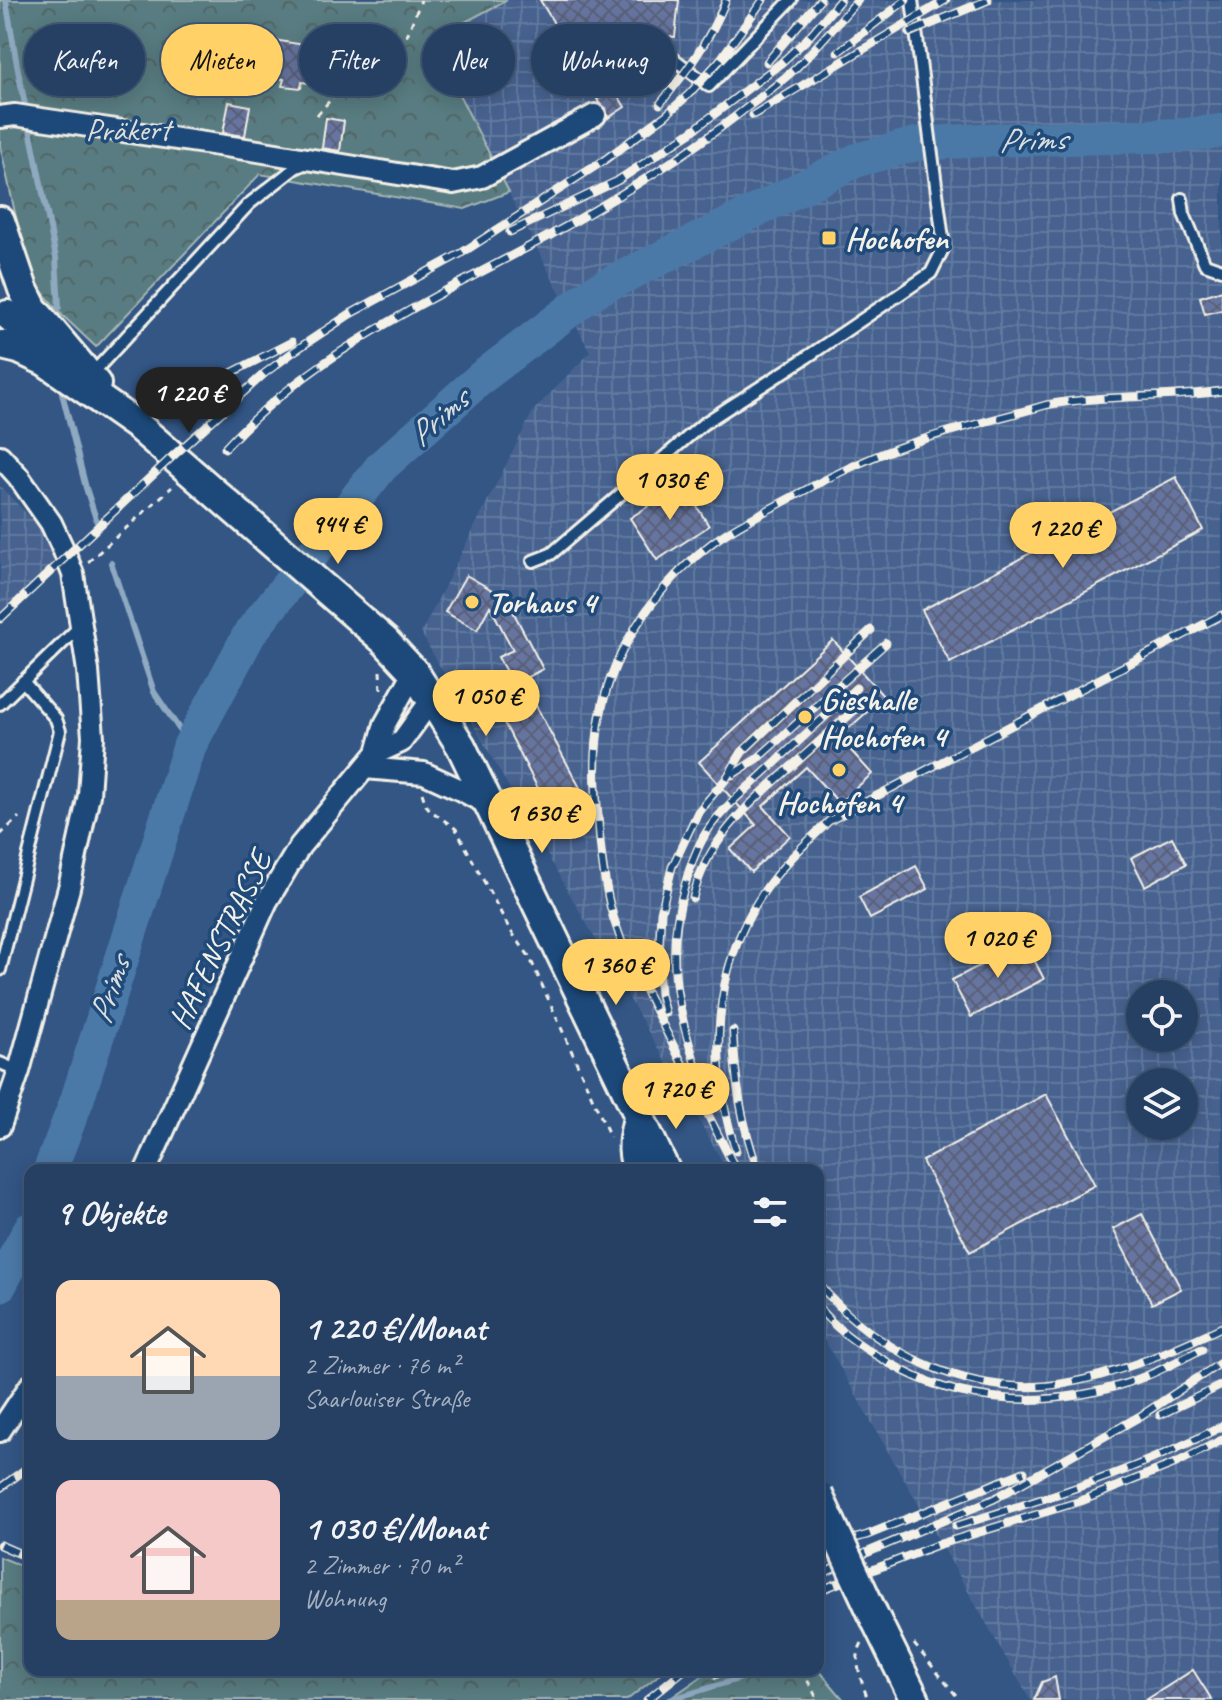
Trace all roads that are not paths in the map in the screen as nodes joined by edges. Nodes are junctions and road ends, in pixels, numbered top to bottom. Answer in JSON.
{"nodes":[{"id":1,"x":791,"y":0,"type":"edge"},
{"id":2,"x":912,"y":0,"type":"edge"},
{"id":3,"x":676,"y":61,"type":"edge"},
{"id":4,"x":595,"y":115,"type":"dead end"},
{"id":5,"x":7,"y":116,"type":"edge"},
{"id":6,"x":313,"y":160,"type":"junction"},
{"id":7,"x":1182,"y":199,"type":"dead end"},
{"id":8,"x":0,"y":221,"type":"edge"},
{"id":9,"x":1222,"y":270,"type":"edge"},
{"id":10,"x":4,"y":306,"type":"edge"},
{"id":11,"x":1,"y":346,"type":"edge"},
{"id":12,"x":90,"y":377,"type":"junction"},
{"id":13,"x":113,"y":402,"type":"junction"},
{"id":14,"x":138,"y":426,"type":"junction"},
{"id":15,"x":0,"y":456,"type":"edge"},
{"id":16,"x":533,"y":561,"type":"dead end"},
{"id":17,"x":81,"y":625,"type":"junction"},
{"id":18,"x":414,"y":672,"type":"junction"},
{"id":19,"x":23,"y":681,"type":"junction"},
{"id":20,"x":432,"y":699,"type":"junction"},
{"id":21,"x":0,"y":704,"type":"edge"},
{"id":22,"x":371,"y":760,"type":"junction"},
{"id":23,"x":489,"y":805,"type":"junction"},
{"id":24,"x":0,"y":970,"type":"edge"},
{"id":25,"x":10,"y":1067,"type":"edge"},
{"id":26,"x":638,"y":1112,"type":"junction"},
{"id":27,"x":0,"y":1126,"type":"edge"},
{"id":28,"x":149,"y":1164,"type":"edge"},
{"id":29,"x":636,"y":1164,"type":"edge"},
{"id":30,"x":662,"y":1164,"type":"edge"},
{"id":31,"x":24,"y":1395,"type":"edge"},
{"id":32,"x":0,"y":1431,"type":"edge"},
{"id":33,"x":824,"y":1508,"type":"edge"},
{"id":34,"x":915,"y":1700,"type":"edge"}],
"edges":[{"from":1,"to":3,"type":"lane"},
{"from":2,"to":16,"type":"lane"},
{"from":4,"to":6,"type":"street"},
{"from":5,"to":6,"type":"street"},
{"from":6,"to":12,"type":"lane"},
{"from":7,"to":9,"type":"lane"},
{"from":8,"to":12,"type":"main road"},
{"from":10,"to":11,"type":"main road"},
{"from":10,"to":13,"type":"main road"},
{"from":11,"to":14,"type":"main road"},
{"from":12,"to":13,"type":"main road"},
{"from":13,"to":14,"type":"main road"},
{"from":14,"to":18,"type":"main road"},
{"from":15,"to":17,"type":"street"},
{"from":17,"to":19,"type":"lane"},
{"from":17,"to":25,"type":"street"},
{"from":18,"to":20,"type":"main road"},
{"from":18,"to":22,"type":"street","name":"HAFENSTRASSE"},
{"from":19,"to":21,"type":"lane"},
{"from":19,"to":24,"type":"lane"},
{"from":20,"to":22,"type":"street","name":"HAFENSTRASSE"},
{"from":20,"to":23,"type":"main road"},
{"from":22,"to":23,"type":"street"},
{"from":22,"to":28,"type":"street","name":"HAFENSTRASSE"},
{"from":23,"to":26,"type":"main road"},
{"from":25,"to":27,"type":"street"},
{"from":26,"to":29,"type":"main road"},
{"from":26,"to":30,"type":"main road"},
{"from":31,"to":32,"type":"street"},
{"from":33,"to":34,"type":"main road","bridge":true}]}
